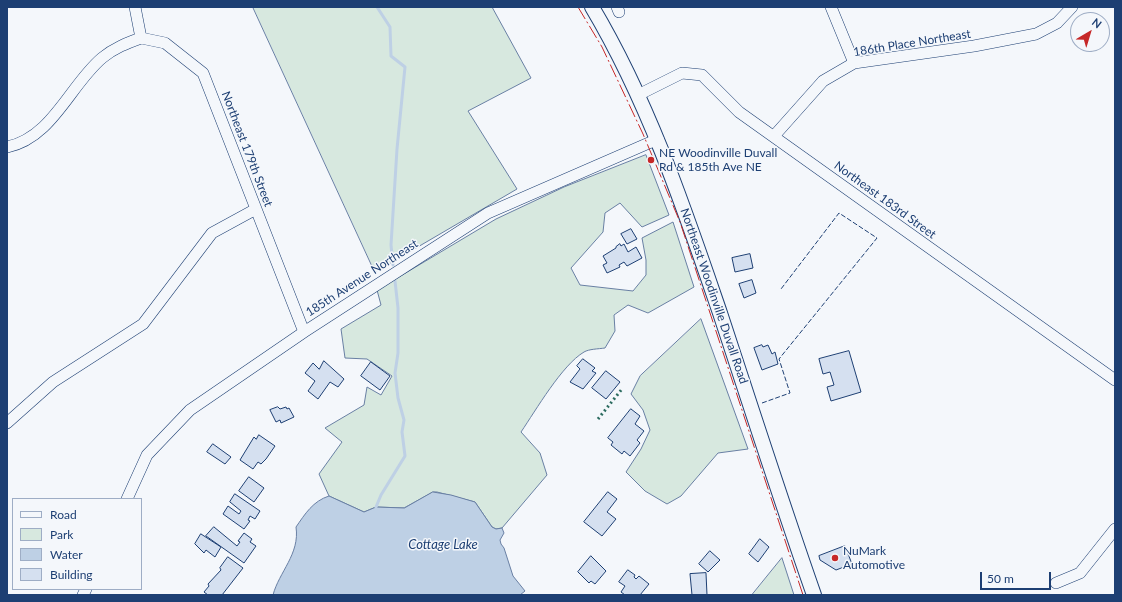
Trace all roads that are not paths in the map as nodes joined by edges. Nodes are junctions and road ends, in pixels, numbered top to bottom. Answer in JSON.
{"nodes":[{"id":1,"x":135,"y":7,"type":"edge"},
{"id":2,"x":592,"y":7,"type":"edge"},
{"id":3,"x":831,"y":7,"type":"edge"},
{"id":4,"x":1072,"y":7,"type":"edge"},
{"id":5,"x":141,"y":38,"type":"junction"},
{"id":6,"x":854,"y":63,"type":"junction"},
{"id":7,"x":638,"y":95,"type":"junction"},
{"id":8,"x":774,"y":136,"type":"junction"},
{"id":9,"x":658,"y":139,"type":"junction"},
{"id":10,"x":7,"y":147,"type":"edge"},
{"id":11,"x":256,"y":208,"type":"junction"},
{"id":12,"x":304,"y":332,"type":"junction"},
{"id":13,"x":1115,"y":380,"type":"edge"},
{"id":14,"x":7,"y":423,"type":"edge"},
{"id":15,"x":127,"y":498,"type":"edge"},
{"id":16,"x":1115,"y":529,"type":"edge"},
{"id":17,"x":1056,"y":583,"type":"dead end"},
{"id":18,"x":814,"y":595,"type":"edge"}],
"edges":[{"from":1,"to":5,"type":"street"},
{"from":2,"to":7,"type":"main road","name":"Northeast Woodinville Duvall Road"},
{"from":3,"to":6,"type":"street"},
{"from":4,"to":6,"type":"street","name":"186th Place Northeast"},
{"from":5,"to":10,"type":"street"},
{"from":5,"to":11,"type":"street","name":"Northeast 179th Street"},
{"from":6,"to":8,"type":"street","name":"186th Place Northeast"},
{"from":7,"to":8,"type":"street","name":"Northeast 183rd Street"},
{"from":7,"to":9,"type":"main road","name":"Northeast Woodinville Duvall Road"},
{"from":8,"to":13,"type":"street","name":"Northeast 183rd Street"},
{"from":9,"to":12,"type":"street","name":"185th Avenue Northeast"},
{"from":9,"to":18,"type":"main road","name":"Northeast Woodinville Duvall Road"},
{"from":11,"to":12,"type":"street","name":"Northeast 179th Street"},
{"from":11,"to":14,"type":"street"},
{"from":12,"to":15,"type":"street","name":"185th Avenue Northeast"},
{"from":16,"to":17,"type":"street"}]}
